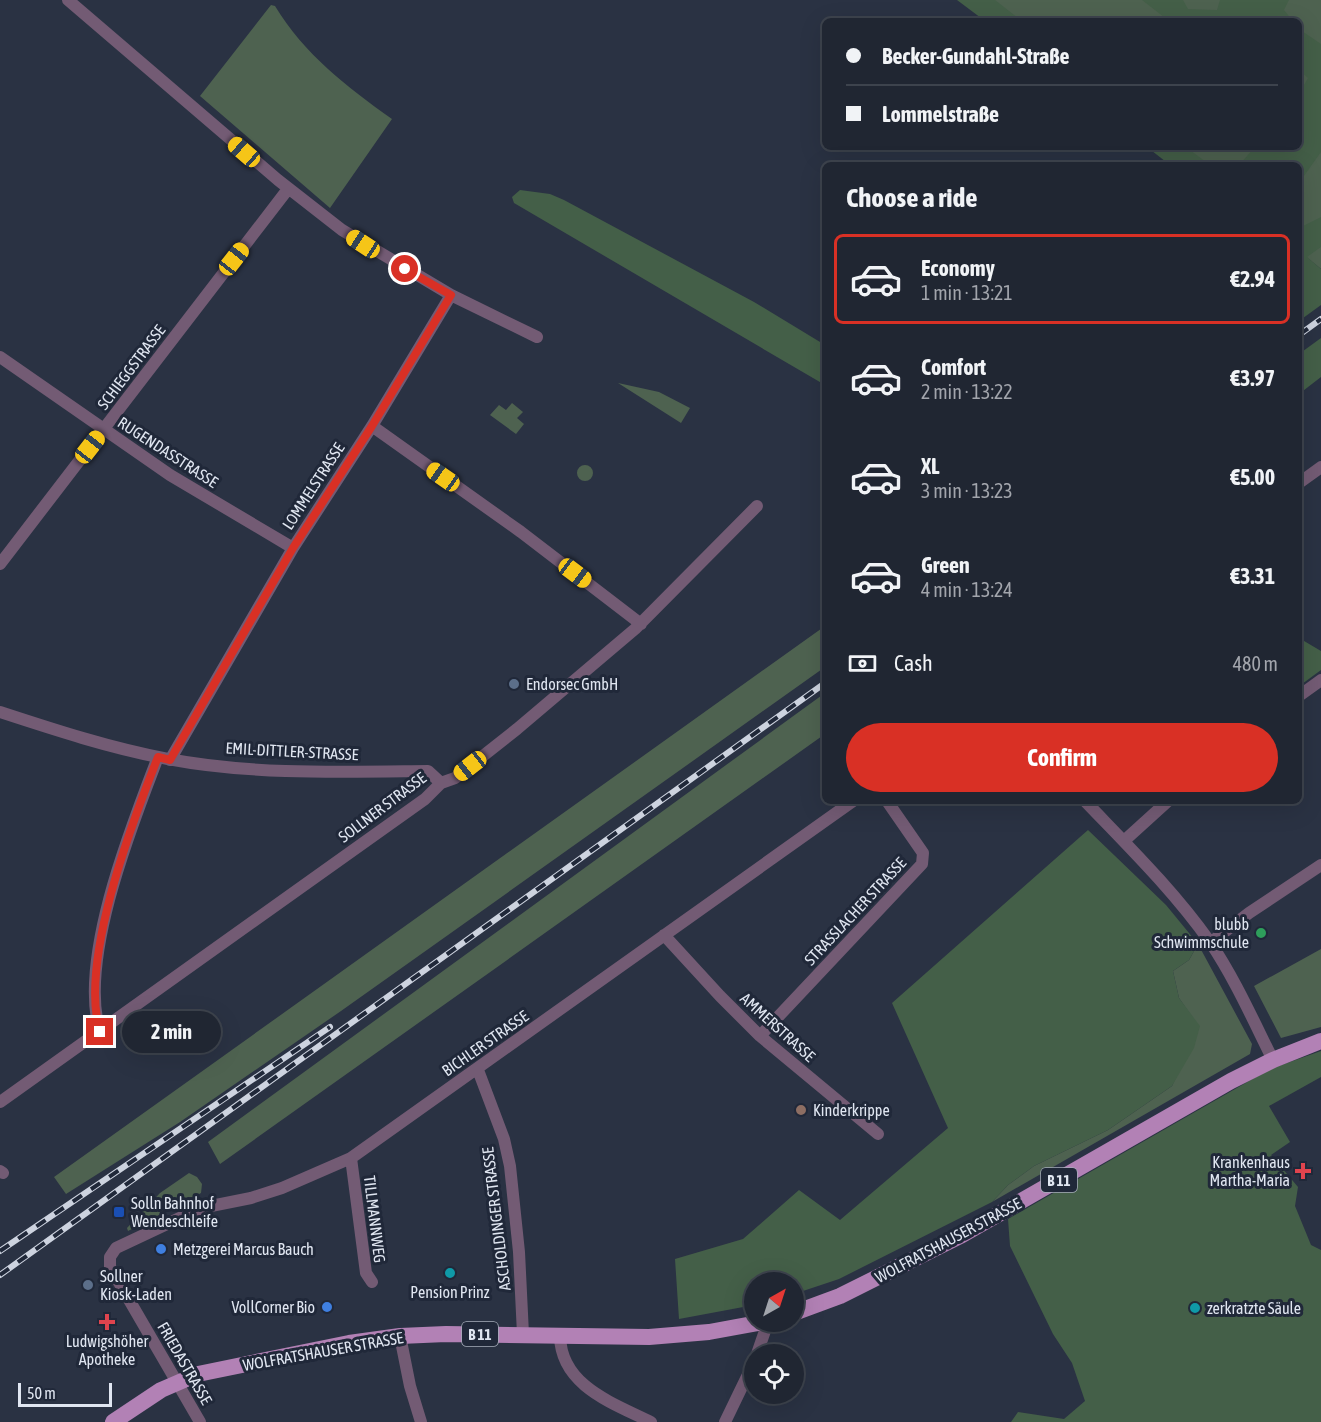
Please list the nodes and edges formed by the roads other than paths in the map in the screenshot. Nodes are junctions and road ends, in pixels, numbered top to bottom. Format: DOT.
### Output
graph roads {
  1 [pos="68,0"];
  2 [pos="288,189"];
  3 [pos="451,295"];
  4 [pos="537,337"];
  5 [pos="0,357"];
  6 [pos="372,426"];
  7 [pos="104,430"];
  8 [pos="1321,467"];
  9 [pos="1302,481"];
  10 [pos="757,506"];
  11 [pos="293,548"];
  12 [pos="0,564"];
  13 [pos="641,624"];
  14 [pos="1321,680"];
  15 [pos="1302,694"];
  16 [pos="0,712"];
  17 [pos="164,758"];
  18 [pos="441,783"];
  19 [pos="849,804"];
  20 [pos="889,804"];
  21 [pos="1088,804"];
  22 [pos="1165,804"];
  23 [pos="1125,840"];
  24 [pos="1321,865"];
  25 [pos="664,935"];
  26 [pos="1210,943"];
  27 [pos="100,1032"];
  28 [pos="760,1036"];
  29 [pos="1321,1041"];
  30 [pos="1273,1060"];
  31 [pos="478,1070"];
  32 [pos="0,1102"];
  33 [pos="879,1134"];
  34 [pos="351,1158"];
  35 [pos="110,1257"];
  36 [pos="372,1282"];
  37 [pos="804,1309"];
  38 [pos="744,1325"];
  39 [pos="523,1334"];
  40 [pos="400,1336"];
  41 [pos="560,1336"];
  42 [pos="177,1381"];
  43 [pos="744,1383"];
  44 [pos="113,1422"];
  45 [pos="200,1422"];
  46 [pos="421,1422"];
  47 [pos="651,1422"];
  48 [pos="725,1422"];
  1 -- 2 [label="street"];
  2 -- 3 [label="street"];
  2 -- 7 [label="street, SCHIEGGSTRASSE"];
  3 -- 4 [label="street"];
  3 -- 6 [label="street, LOMMELSTRASSE"];
  5 -- 7 [label="street, RUGENDASSTRASSE"];
  6 -- 11 [label="street, LOMMELSTRASSE"];
  6 -- 13 [label="street"];
  7 -- 11 [label="street, RUGENDASSTRASSE"];
  7 -- 12 [label="street, SCHIEGGSTRASSE"];
  8 -- 9 [label="street"];
  10 -- 13 [label="street, SOLLNER STRASSE"];
  11 -- 17 [label="street, LOMMELSTRASSE"];
  13 -- 18 [label="street, SOLLNER STRASSE"];
  14 -- 15 [label="street"];
  16 -- 17 [label="street, EMIL-DITTLER-STRASSE"];
  17 -- 18 [label="street, EMIL-DITTLER-STRASSE"];
  17 -- 27 [label="street, LOMMELSTRASSE"];
  18 -- 27 [label="street, SOLLNER STRASSE"];
  19 -- 25 [label="street, BICHLER STRASSE"];
  20 -- 28 [label="street, STRASSLACHER STRASSE"];
  21 -- 23 [label="street"];
  22 -- 23 [label="street"];
  23 -- 26 [label="street"];
  24 -- 26 [label="street"];
  25 -- 28 [label="street, AMMERSTRASSE"];
  25 -- 31 [label="street, BICHLER STRASSE"];
  26 -- 30 [label="street"];
  27 -- 32 [label="street, SOLLNER STRASSE"];
  28 -- 33 [label="street, AMMERSTRASSE"];
  29 -- 30 [label="main road, WOLFRATSHAUSER STRASSE / B 11"];
  30 -- 37 [label="main road, WOLFRATSHAUSER STRASSE / B 11"];
  31 -- 34 [label="street, BICHLER STRASSE"];
  31 -- 39 [label="street, ASCHOLDINGER STRASSE"];
  34 -- 35 [label="street, BICHLER STRASSE"];
  34 -- 36 [label="street, TILLMANNWEG"];
  35 -- 42 [label="street, FRIEDASTRASSE"];
  38 -- 41 [label="main road, WOLFRATSHAUSER STRASSE / B 11"];
  39 -- 40 [label="main road, WOLFRATSHAUSER STRASSE / B 11"];
  39 -- 41 [label="main road, WOLFRATSHAUSER STRASSE / B 11"];
  40 -- 42 [label="main road, WOLFRATSHAUSER STRASSE / B 11"];
  40 -- 46 [label="street"];
  41 -- 47 [label="street"];
  42 -- 44 [label="main road, WOLFRATSHAUSER STRASSE / B 11"];
  42 -- 45 [label="street, FRIEDASTRASSE"];
  43 -- 48 [label="street"];
}
